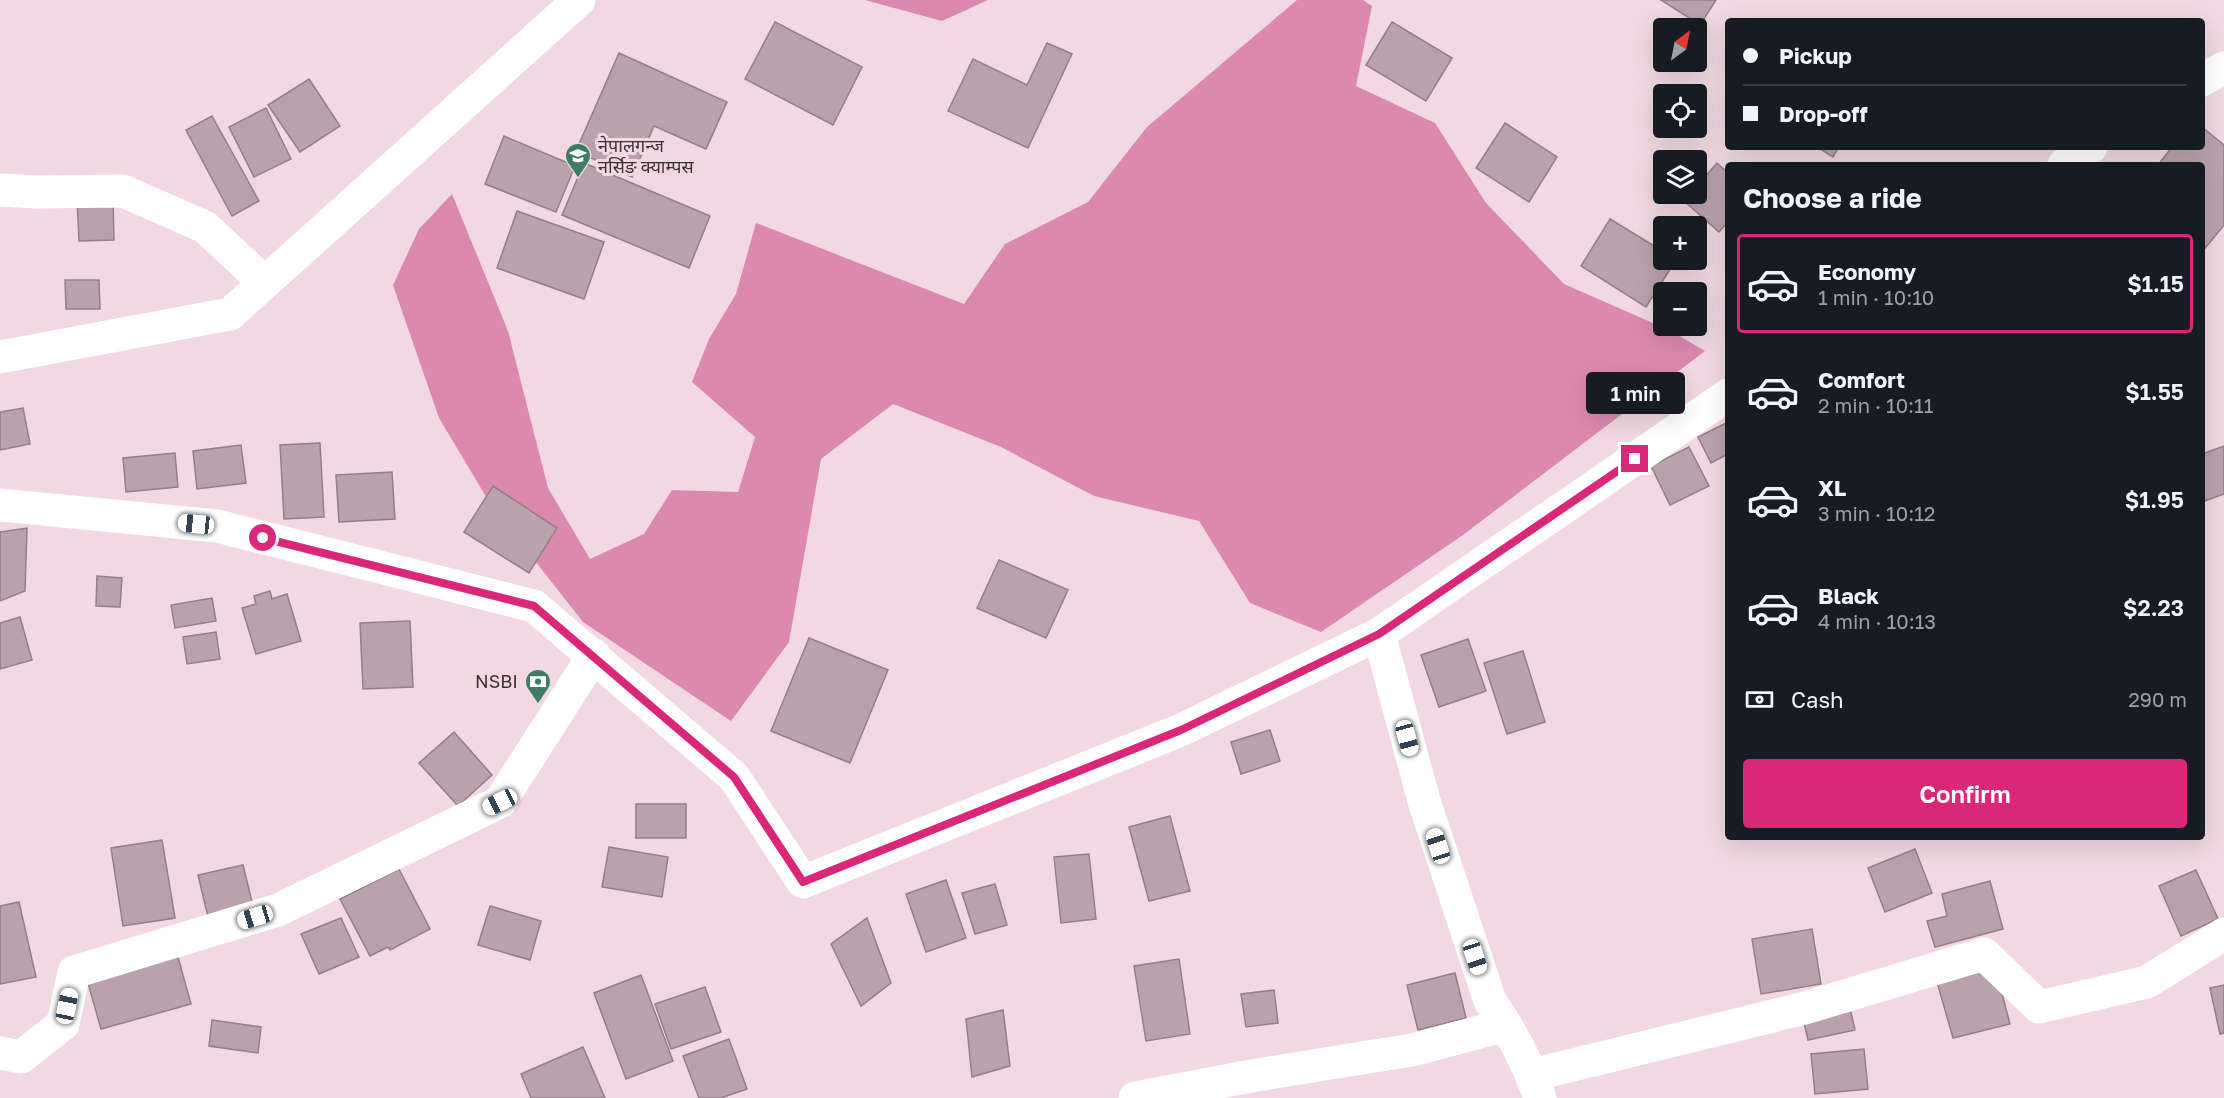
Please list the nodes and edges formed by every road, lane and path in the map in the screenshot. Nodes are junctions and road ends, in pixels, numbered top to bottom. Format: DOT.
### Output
graph roads {
  1 [pos="579,0"];
  2 [pos="2224,68"];
  3 [pos="2205,78"];
  4 [pos="2086,150"];
  5 [pos="2068,162"];
  6 [pos="0,189"];
  7 [pos="264,282"];
  8 [pos="0,357"];
  9 [pos="1725,397"];
  10 [pos="0,505"];
  11 [pos="1379,634"];
  12 [pos="594,655"];
  13 [pos="2224,934"];
  14 [pos="1506,1025"];
  15 [pos="0,1053"];
  16 [pos="1536,1087"];
  17 [pos="1135,1098"];
  1 -- 7 [label="street"];
  2 -- 3 [label="street"];
  4 -- 5 [label="street"];
  6 -- 7 [label="street"];
  7 -- 8 [label="street"];
  9 -- 11 [label="street"];
  10 -- 12 [label="street"];
  11 -- 12 [label="street"];
  11 -- 14 [label="street"];
  12 -- 15 [label="street"];
  13 -- 16 [label="street"];
  14 -- 16 [label="street"];
  14 -- 17 [label="street"];
}
